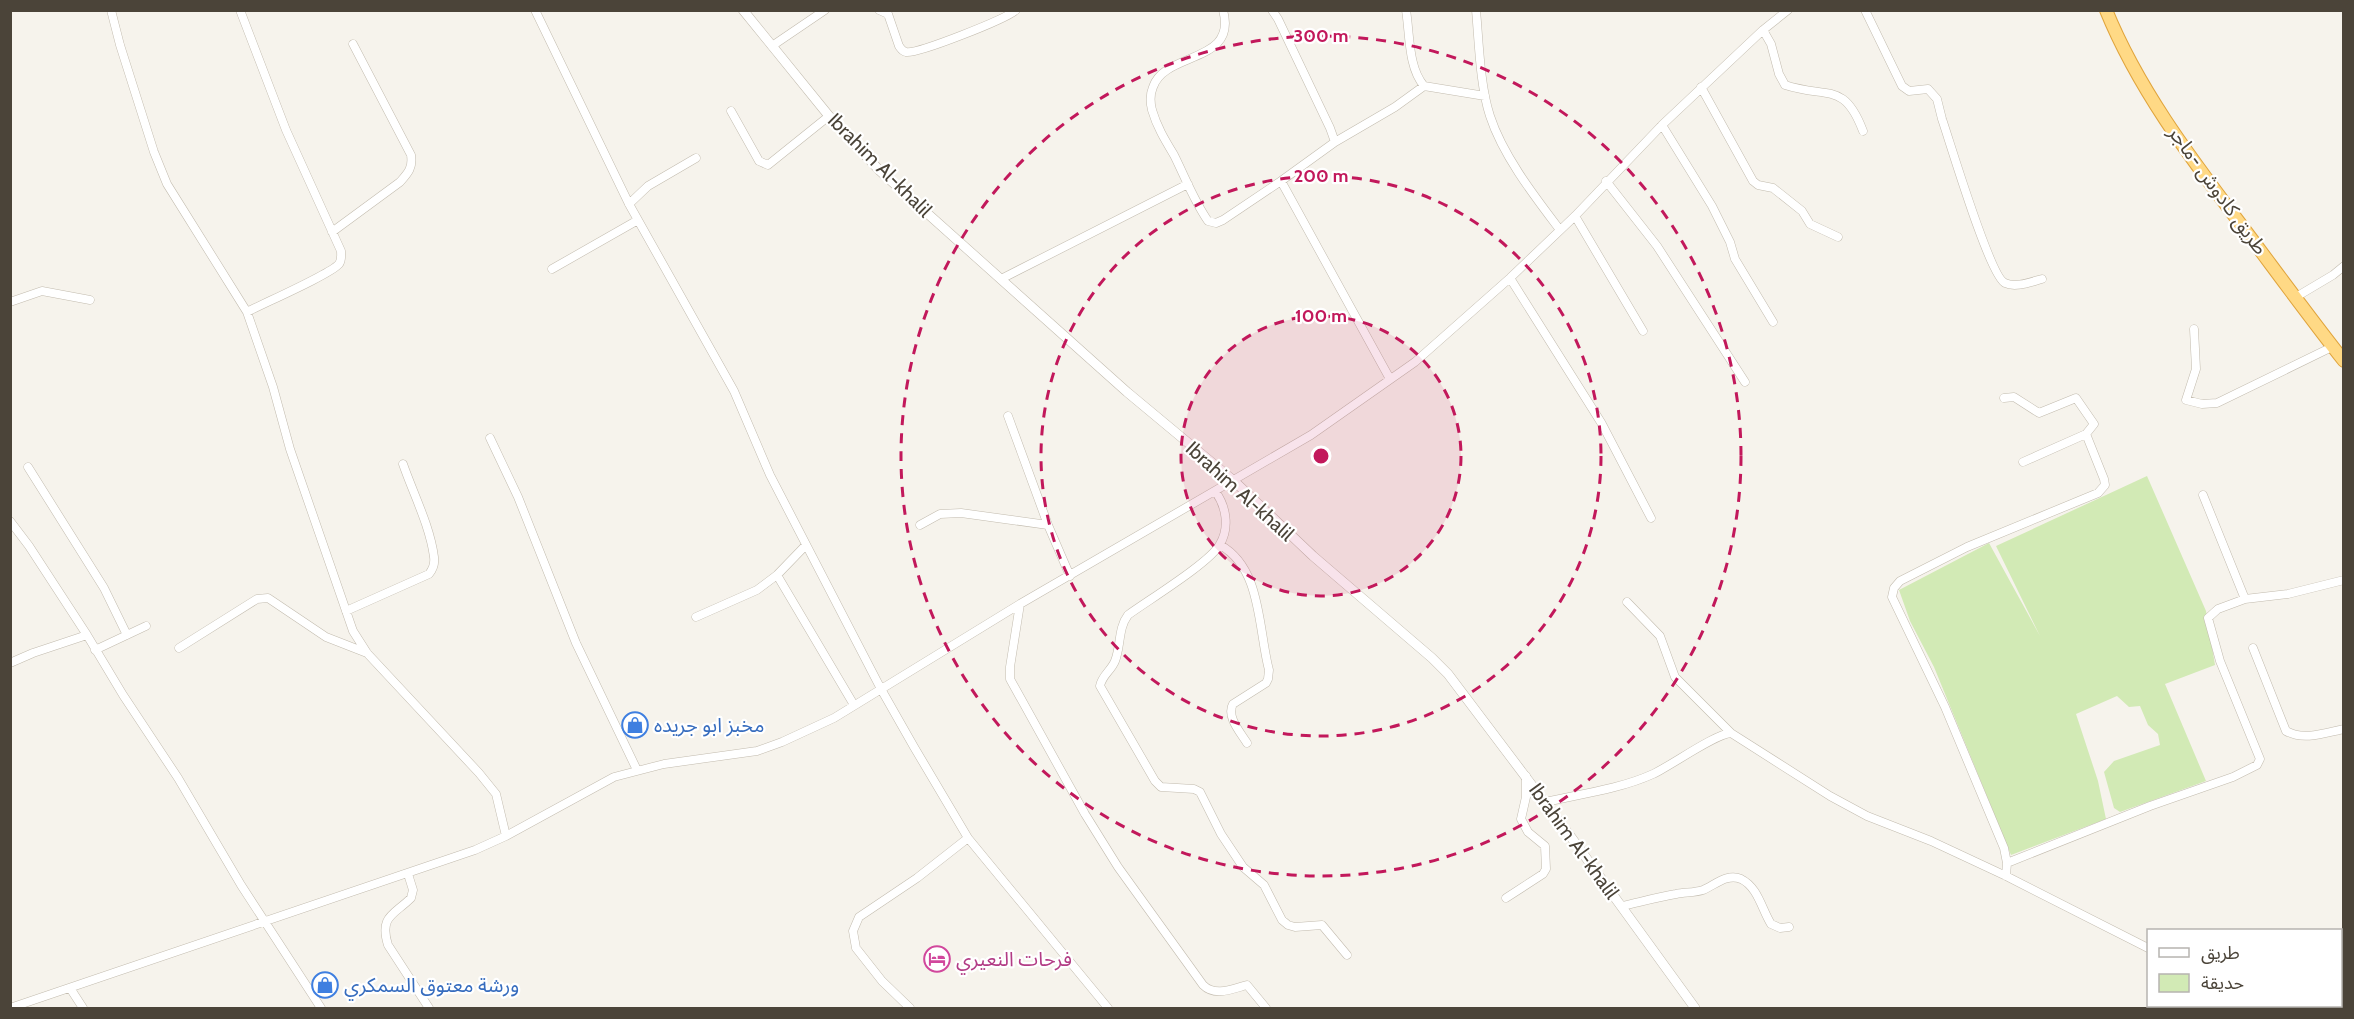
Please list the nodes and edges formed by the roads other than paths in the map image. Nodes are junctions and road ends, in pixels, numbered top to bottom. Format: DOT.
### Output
graph roads {
  1 [pos="111,10"];
  2 [pos="240,10"];
  3 [pos="535,10"];
  4 [pos="743,10"];
  5 [pos="825,10"];
  6 [pos="879,10"];
  7 [pos="1016,10"];
  8 [pos="1223,10"];
  9 [pos="1272,10"];
  10 [pos="1406,10"];
  11 [pos="1476,10"];
  12 [pos="1788,10"];
  13 [pos="1864,10"];
  14 [pos="2106,10"];
  15 [pos="1763,30"];
  16 [pos="353,44"];
  17 [pos="772,46"];
  18 [pos="1425,86"];
  19 [pos="1701,87"];
  20 [pos="1485,96"];
  21 [pos="731,111"];
  22 [pos="830,116"];
  23 [pos="1662,125"];
  24 [pos="1863,131"];
  25 [pos="1335,142"];
  26 [pos="696,158"];
  27 [pos="1281,181"];
  28 [pos="1606,181"];
  29 [pos="1188,184"];
  30 [pos="630,204"];
  31 [pos="1575,216"];
  32 [pos="638,220"];
  33 [pos="1560,230"];
  34 [pos="332,232"];
  35 [pos="1838,237"];
  36 [pos="2343,266"];
  37 [pos="552,269"];
  38 [pos="1510,278"];
  39 [pos="1001,279"];
  40 [pos="2042,279"];
  41 [pos="2296,297"];
  42 [pos="90,300"];
  43 [pos="10,302"];
  44 [pos="247,312"];
  45 [pos="1773,322"];
  46 [pos="2194,329"];
  47 [pos="1643,331"];
  48 [pos="2332,347"];
  49 [pos="2343,361"];
  50 [pos="1390,379"];
  51 [pos="1745,382"];
  52 [pos="2004,398"];
  53 [pos="1008,416"];
  54 [pos="2086,435"];
  55 [pos="490,438"];
  56 [pos="2023,462"];
  57 [pos="402,464"];
  58 [pos="28,467"];
  59 [pos="1234,481"];
  60 [pos="1215,491"];
  61 [pos="2203,495"];
  62 [pos="1651,518"];
  63 [pos="10,521"];
  64 [pos="920,525"];
  65 [pos="1048,525"];
  66 [pos="806,545"];
  67 [pos="1220,545"];
  68 [pos="777,575"];
  69 [pos="1070,576"];
  70 [pos="2343,580"];
  71 [pos="2245,599"];
  72 [pos="1627,602"];
  73 [pos="1020,604"];
  74 [pos="346,612"];
  75 [pos="696,617"];
  76 [pos="146,626"];
  77 [pos="87,635"];
  78 [pos="127,635"];
  79 [pos="179,648"];
  80 [pos="2253,648"];
  81 [pos="95,650"];
  82 [pos="367,653"];
  83 [pos="10,663"];
  84 [pos="881,689"];
  85 [pos="854,705"];
  86 [pos="2343,729"];
  87 [pos="1731,733"];
  88 [pos="1247,743"];
  89 [pos="637,770"];
  90 [pos="1526,776"];
  91 [pos="1545,802"];
  92 [pos="506,836"];
  93 [pos="968,838"];
  94 [pos="2007,863"];
  95 [pos="408,874"];
  96 [pos="2006,876"];
  97 [pos="1506,898"];
  98 [pos="1622,906"];
  99 [pos="266,923"];
  100 [pos="1789,927"];
  101 [pos="2147,947"];
  102 [pos="1347,955"];
  103 [pos="70,988"];
  104 [pos="10,1008"];
  105 [pos="83,1008"];
  106 [pos="321,1008"];
  107 [pos="429,1008"];
  108 [pos="910,1008"];
  109 [pos="1108,1008"];
  110 [pos="1266,1008"];
  111 [pos="1695,1008"];
  1 -- 44 [label="street"];
  2 -- 34 [label="street"];
  3 -- 30 [label="street"];
  4 -- 17 [label="street, Ibrahim Al-khalil"];
  5 -- 17 [label="street"];
  6 -- 7 [label="street"];
  8 -- 29 [label="street"];
  9 -- 25 [label="street"];
  10 -- 18 [label="street"];
  11 -- 20 [label="street"];
  12 -- 15 [label="street"];
  13 -- 40 [label="street"];
  14 -- 41 [label="highway, طريق كادوش -ماجر"];
  15 -- 19 [label="street"];
  15 -- 24 [label="street"];
  16 -- 34 [label="street"];
  17 -- 22 [label="street, Ibrahim Al-khalil"];
  18 -- 20 [label="street"];
  18 -- 25 [label="street"];
  19 -- 23 [label="street"];
  19 -- 35 [label="street"];
  20 -- 33 [label="street"];
  21 -- 22 [label="street"];
  22 -- 39 [label="street, Ibrahim Al-khalil"];
  23 -- 28 [label="street"];
  23 -- 45 [label="street"];
  25 -- 27 [label="street"];
  26 -- 30 [label="street"];
  27 -- 29 [label="street"];
  27 -- 50 [label="street"];
  28 -- 31 [label="street"];
  28 -- 51 [label="street"];
  29 -- 39 [label="street"];
  30 -- 32 [label="street"];
  31 -- 33 [label="street"];
  31 -- 47 [label="street"];
  32 -- 37 [label="street"];
  32 -- 66 [label="street"];
  33 -- 38 [label="street"];
  34 -- 44 [label="street"];
  36 -- 41 [label="street"];
  38 -- 50 [label="street"];
  38 -- 62 [label="street"];
  39 -- 59 [label="street, Ibrahim Al-khalil"];
  41 -- 48 [label="highway, طريق كادوش -ماجر"];
  42 -- 43 [label="street"];
  44 -- 74 [label="street"];
  46 -- 48 [label="street"];
  48 -- 49 [label="highway, طريق كادوش -ماجر"];
  50 -- 59 [label="street"];
  52 -- 54 [label="street"];
  53 -- 65 [label="street"];
  54 -- 56 [label="street"];
  54 -- 94 [label="street"];
  55 -- 89 [label="street"];
  57 -- 74 [label="street"];
  58 -- 78 [label="street"];
  59 -- 60 [label="street"];
  59 -- 90 [label="street, Ibrahim Al-khalil"];
  60 -- 67 [label="street"];
  60 -- 69 [label="street"];
  61 -- 71 [label="street"];
  63 -- 77 [label="street"];
  64 -- 65 [label="street"];
  65 -- 69 [label="street"];
  66 -- 68 [label="street"];
  66 -- 84 [label="street"];
  67 -- 88 [label="street"];
  67 -- 102 [label="street"];
  68 -- 75 [label="street"];
  68 -- 85 [label="street"];
  69 -- 73 [label="street"];
  70 -- 71 [label="street"];
  71 -- 94 [label="street"];
  72 -- 87 [label="street"];
  73 -- 84 [label="street"];
  73 -- 110 [label="street"];
  74 -- 82 [label="street"];
  76 -- 78 [label="street"];
  77 -- 81 [label="street"];
  77 -- 83 [label="street"];
  78 -- 81 [label="street"];
  79 -- 82 [label="street"];
  80 -- 86 [label="street"];
  81 -- 99 [label="street"];
  82 -- 92 [label="street"];
  84 -- 85 [label="street"];
  84 -- 93 [label="street"];
  85 -- 89 [label="street"];
  87 -- 91 [label="street"];
  87 -- 96 [label="street"];
  89 -- 92 [label="street"];
  90 -- 91 [label="street, Ibrahim Al-khalil"];
  90 -- 97 [label="street"];
  91 -- 98 [label="street, Ibrahim Al-khalil"];
  92 -- 95 [label="street"];
  93 -- 108 [label="street"];
  93 -- 109 [label="street"];
  94 -- 96 [label="street"];
  95 -- 99 [label="street"];
  95 -- 107 [label="street"];
  96 -- 101 [label="street"];
  98 -- 100 [label="street"];
  98 -- 111 [label="street, Ibrahim Al-khalil"];
  99 -- 103 [label="street"];
  99 -- 106 [label="street"];
  103 -- 104 [label="street"];
  103 -- 105 [label="street"];
}
